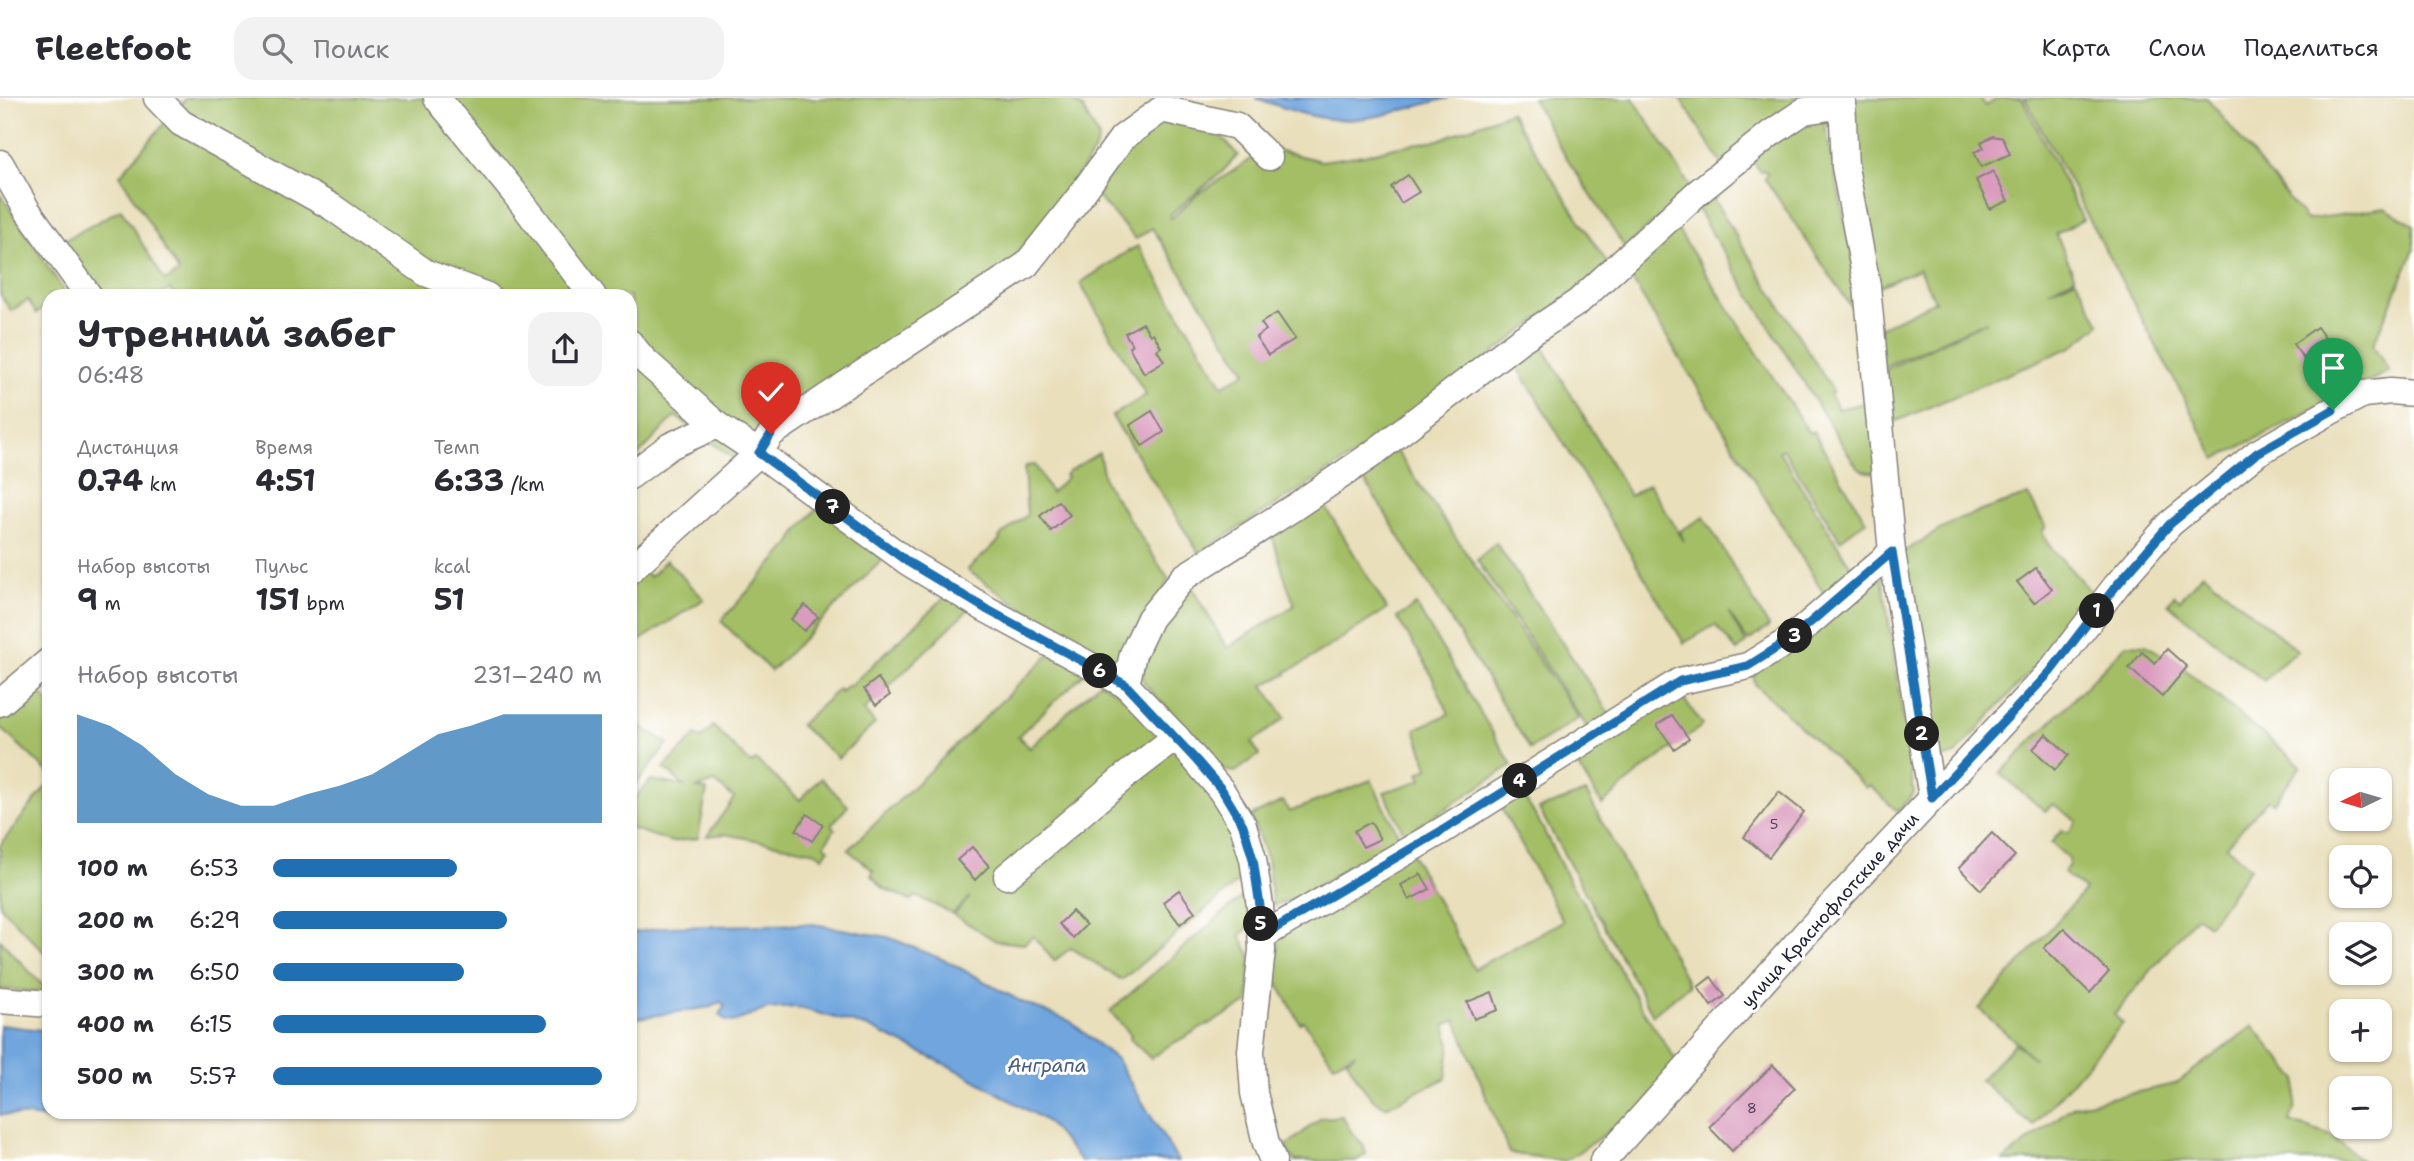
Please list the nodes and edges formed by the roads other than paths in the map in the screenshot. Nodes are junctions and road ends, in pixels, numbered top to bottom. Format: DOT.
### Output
graph roads {
  1 [pos="157,98"];
  2 [pos="437,98"];
  3 [pos="1842,101"];
  4 [pos="1269,157"];
  5 [pos="0,163"];
  6 [pos="84,289"];
  7 [pos="468,289"];
  8 [pos="588,289"];
  9 [pos="637,352"];
  10 [pos="2414,393"];
  11 [pos="717,425"];
  12 [pos="759,453"];
  13 [pos="637,471"];
  14 [pos="1892,552"];
  15 [pos="637,564"];
  16 [pos="42,667"];
  17 [pos="1126,685"];
  18 [pos="0,703"];
  19 [pos="1176,737"];
  20 [pos="1932,798"];
  21 [pos="1007,876"];
  22 [pos="1262,936"];
  23 [pos="0,1000"];
  24 [pos="42,1003"];
  25 [pos="1273,1161"];
  26 [pos="1603,1161"];
  1 -- 7 [label="street"];
  2 -- 8 [label="street"];
  3 -- 14 [label="street"];
  3 -- 17 [label="street"];
  4 -- 12 [label="street"];
  5 -- 6 [label="street"];
  9 -- 11 [label="street"];
  10 -- 20 [label="street, улица Краснофлотские дачи"];
  11 -- 12 [label="street"];
  11 -- 13 [label="street"];
  12 -- 15 [label="street"];
  12 -- 17 [label="street"];
  14 -- 20 [label="street"];
  14 -- 22 [label="street"];
  16 -- 18 [label="street"];
  17 -- 19 [label="street"];
  19 -- 21 [label="street"];
  19 -- 22 [label="street"];
  20 -- 26 [label="street, улица Краснофлотские дачи"];
  22 -- 25 [label="street"];
  23 -- 24 [label="street"];
}
